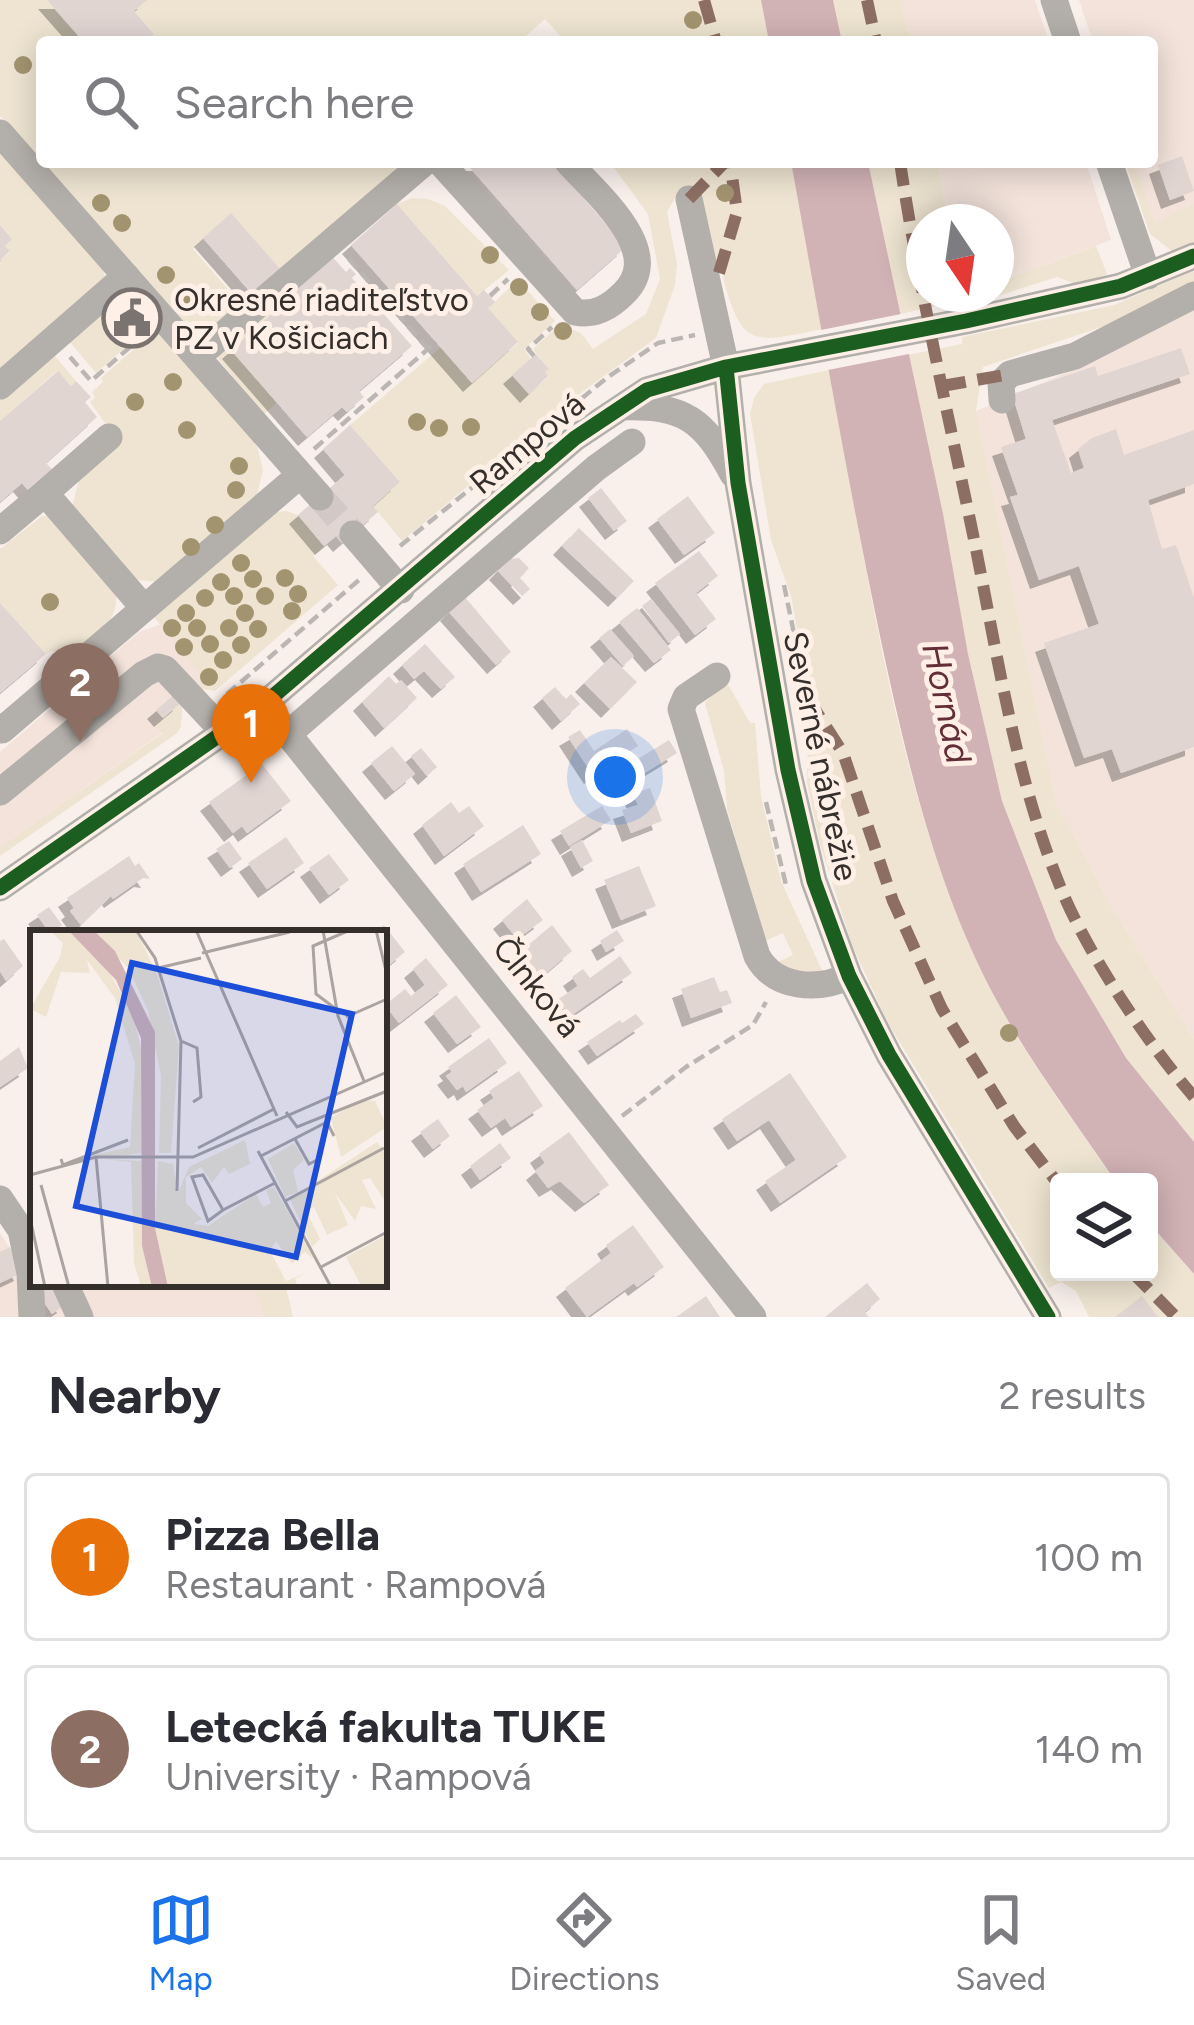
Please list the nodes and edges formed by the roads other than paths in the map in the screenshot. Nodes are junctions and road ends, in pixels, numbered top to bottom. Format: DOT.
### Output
graph roads {
  1 [pos="1054,0"];
  2 [pos="1066,36"];
  3 [pos="0,133"];
  4 [pos="418,168"];
  5 [pos="445,168"];
  6 [pos="573,168"];
  7 [pos="1110,168"];
  8 [pos="689,199"];
  9 [pos="1194,256"];
  10 [pos="126,276"];
  11 [pos="1148,276"];
  12 [pos="1194,295"];
  13 [pos="197,357"];
  14 [pos="726,367"];
  15 [pos="0,386"];
  16 [pos="1002,400"];
  17 [pos="618,407"];
  18 [pos="109,437"];
  19 [pos="632,442"];
  20 [pos="296,471"];
  21 [pos="738,483"];
  22 [pos="45,493"];
  23 [pos="320,497"];
  24 [pos="0,531"];
  25 [pos="353,534"];
  26 [pos="401,590"];
  27 [pos="144,608"];
  28 [pos="717,676"];
  29 [pos="264,704"];
  30 [pos="0,727"];
  31 [pos="224,732"];
  32 [pos="288,734"];
  33 [pos="0,792"];
  34 [pos="0,888"];
  35 [pos="849,976"];
  36 [pos="0,1198"];
  37 [pos="27,1239"];
  38 [pos="66,1287"];
  39 [pos="31,1304"];
  40 [pos="10,1317"];
  41 [pos="80,1317"];
  42 [pos="753,1317"];
  43 [pos="1048,1317"];
  1 -- 2 [label="street"];
  3 -- 10 [label="street"];
  4 -- 13 [label="street"];
  5 -- 6 [label="street"];
  7 -- 11 [label="street"];
  8 -- 14 [label="street, Severné nábrežie"];
  9 -- 11 [label="street, Rampová"];
  10 -- 13 [label="street"];
  10 -- 15 [label="street"];
  11 -- 14 [label="street, Rampová"];
  12 -- 16 [label="street"];
  13 -- 20 [label="street"];
  14 -- 17 [label="street, Rampová"];
  14 -- 21 [label="street, Severné nábrežie"];
  17 -- 21 [label="street"];
  17 -- 26 [label="street, Rampová"];
  18 -- 22 [label="street"];
  19 -- 32 [label="street, Rampová"];
  20 -- 23 [label="street"];
  20 -- 27 [label="street"];
  21 -- 35 [label="street, Severné nábrežie"];
  22 -- 24 [label="street"];
  22 -- 27 [label="street"];
  25 -- 26 [label="street"];
  26 -- 29 [label="street, Rampová"];
  27 -- 30 [label="street"];
  28 -- 35 [label="street"];
  29 -- 31 [label="street, Rampová"];
  29 -- 32 [label="street, Člnková"];
  31 -- 33 [label="street"];
  31 -- 34 [label="street, Rampová"];
  32 -- 42 [label="street, Člnková"];
  35 -- 43 [label="street, Severné nábrežie"];
  36 -- 37 [label="street"];
  37 -- 39 [label="street"];
  38 -- 41 [label="street"];
  39 -- 40 [label="street"];
}
